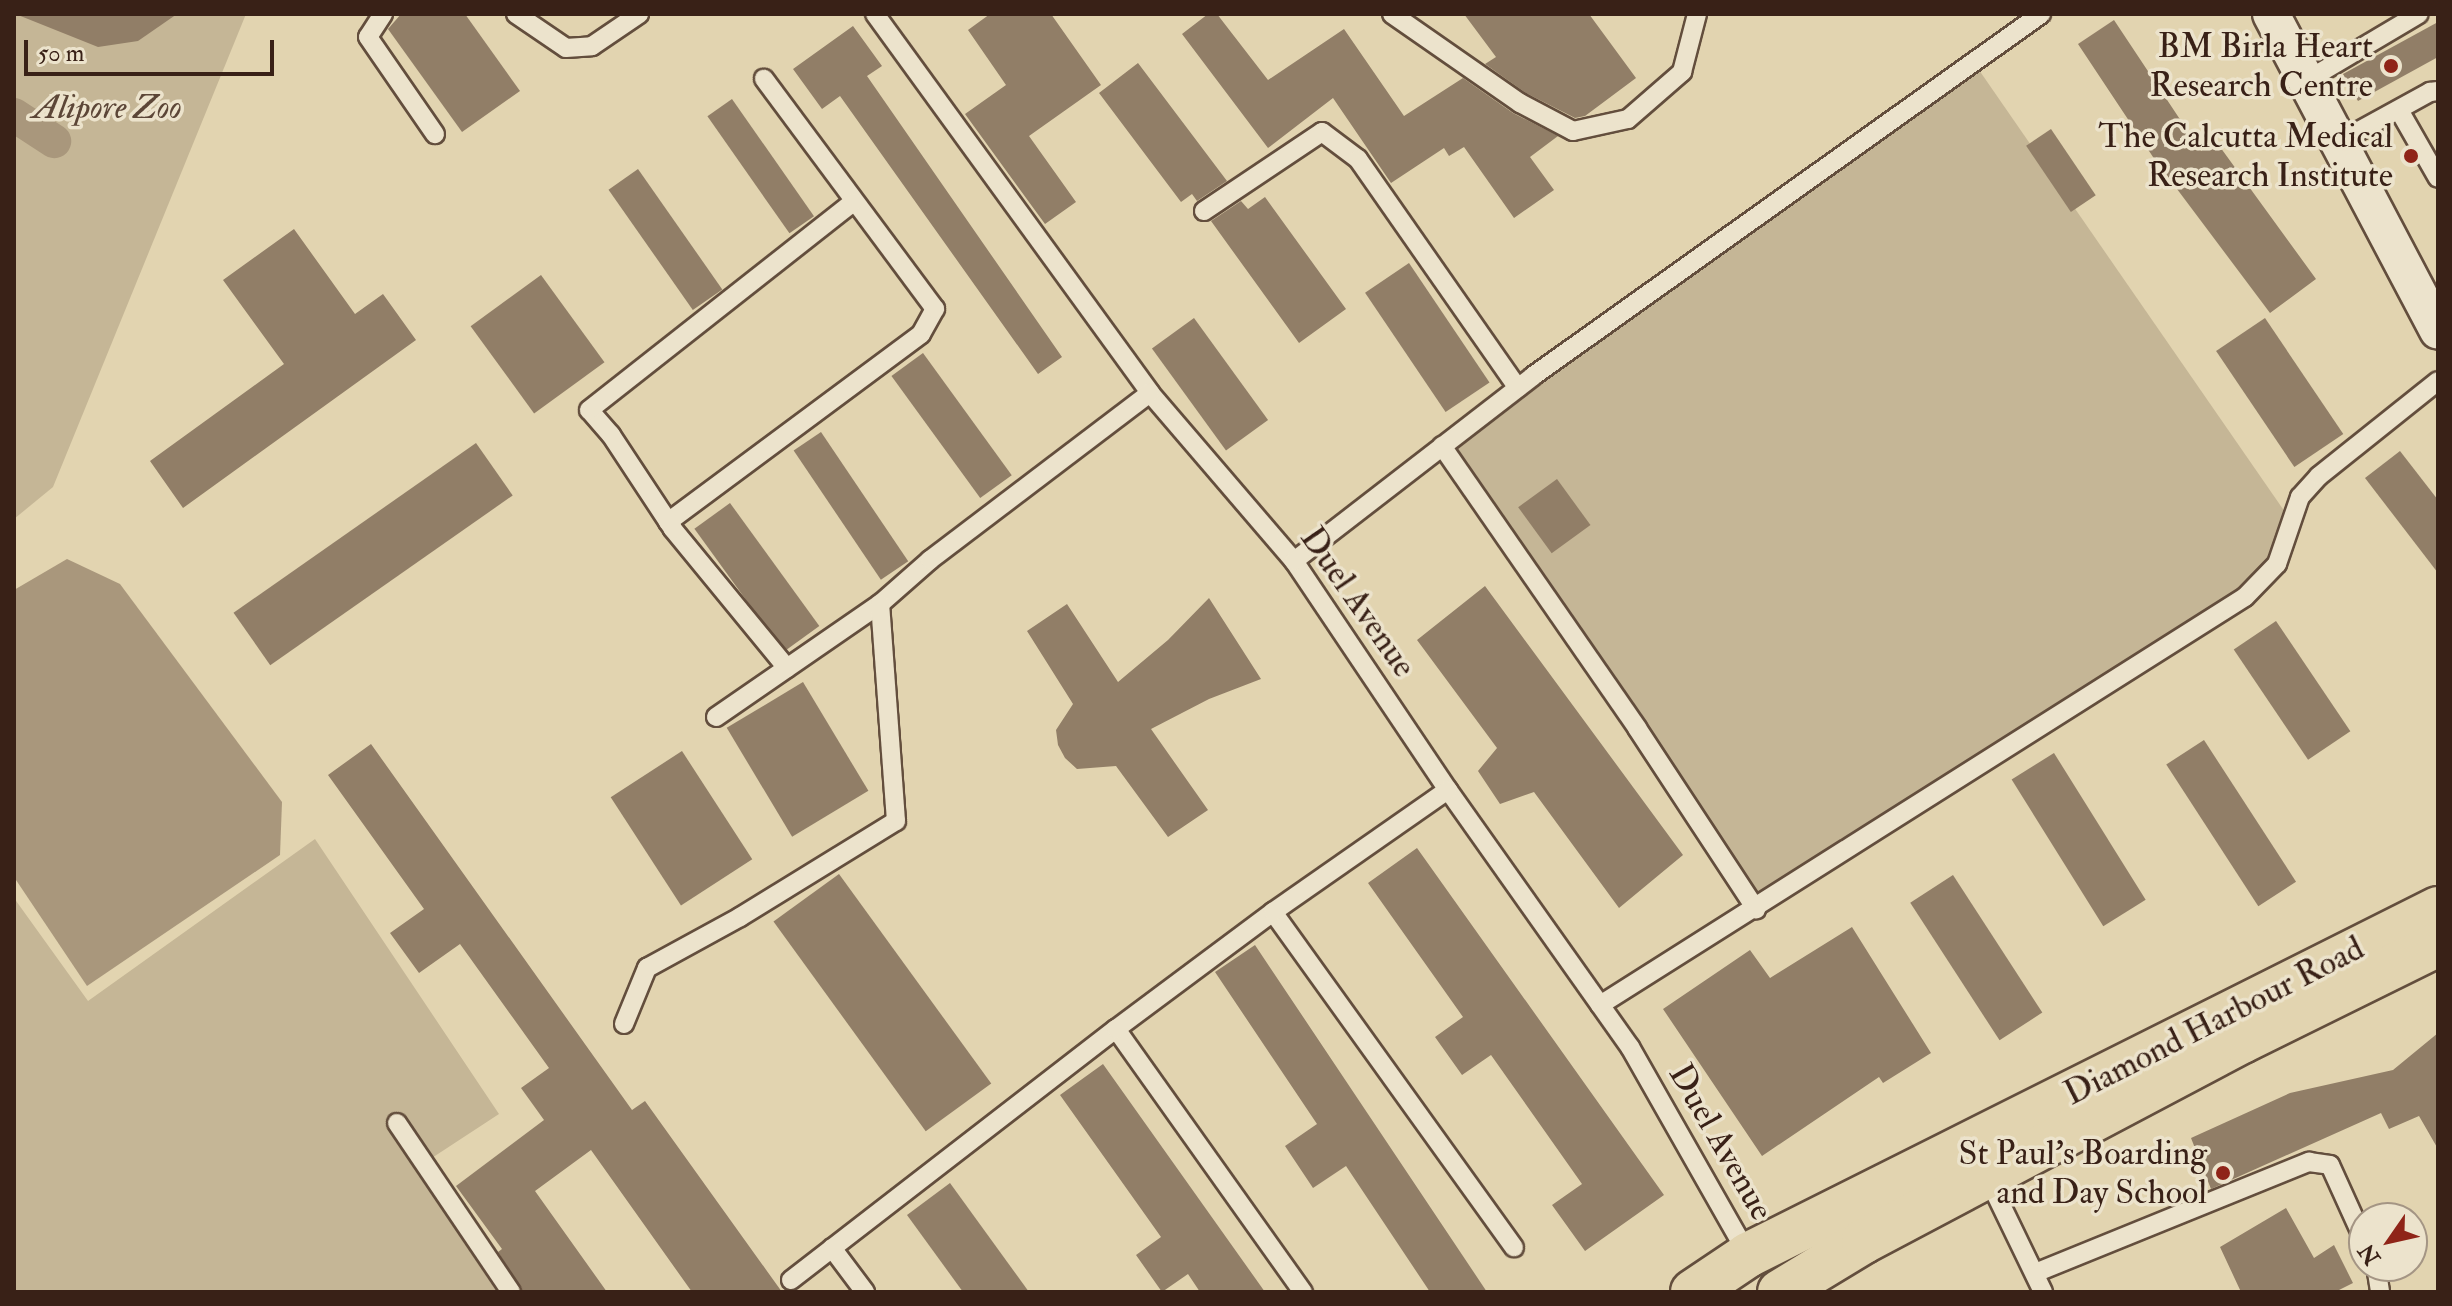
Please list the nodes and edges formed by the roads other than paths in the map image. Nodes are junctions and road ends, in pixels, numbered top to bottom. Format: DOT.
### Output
graph roads {
  1 [pos="383,14"];
  2 [pos="516,14"];
  3 [pos="639,14"];
  4 [pos="875,14"];
  5 [pos="1392,14"];
  6 [pos="2041,14"];
  7 [pos="2271,14"];
  8 [pos="2419,14"];
  9 [pos="1692,16"];
  10 [pos="764,79"];
  11 [pos="2306,81"];
  12 [pos="2438,91"];
  13 [pos="2399,110"];
  14 [pos="435,134"];
  15 [pos="2339,142"];
  16 [pos="2438,178"];
  17 [pos="853,202"];
  18 [pos="1204,211"];
  19 [pos="2438,331"];
  20 [pos="2438,381"];
  21 [pos="1518,388"];
  22 [pos="1150,393"];
  23 [pos="1442,446"];
  24 [pos="668,522"];
  25 [pos="1294,561"];
  26 [pos="880,604"];
  27 [pos="787,668"];
  28 [pos="716,717"];
  29 [pos="1448,790"];
  30 [pos="1756,909"];
  31 [pos="2438,909"];
  32 [pos="1273,912"];
  33 [pos="2438,944"];
  34 [pos="1600,1005"];
  35 [pos="624,1024"];
  36 [pos="1116,1029"];
  37 [pos="397,1123"];
  38 [pos="1987,1176"];
  39 [pos="2348,1205"];
  40 [pos="832,1248"];
  41 [pos="1514,1248"];
  42 [pos="1748,1255"];
  43 [pos="2035,1273"];
  44 [pos="791,1280"];
  45 [pos="511,1292"];
  46 [pos="865,1292"];
  47 [pos="1303,1292"];
  48 [pos="1693,1292"];
  49 [pos="1780,1292"];
  50 [pos="2043,1292"];
  1 -- 14 [label="lane"];
  2 -- 3 [label="lane"];
  4 -- 22 [label="lane, Duel Avenue"];
  5 -- 9 [label="lane"];
  6 -- 21 [label="lane"];
  7 -- 11 [label="street"];
  8 -- 11 [label="lane"];
  10 -- 17 [label="lane"];
  11 -- 15 [label="street"];
  12 -- 13 [label="lane"];
  13 -- 15 [label="lane"];
  13 -- 16 [label="lane"];
  15 -- 19 [label="street"];
  17 -- 24 [label="lane"];
  17 -- 24 [label="lane"];
  18 -- 21 [label="lane"];
  20 -- 30 [label="lane"];
  21 -- 23 [label="lane"];
  22 -- 25 [label="lane, Duel Avenue"];
  22 -- 26 [label="lane"];
  23 -- 25 [label="lane"];
  23 -- 30 [label="lane"];
  24 -- 27 [label="lane"];
  25 -- 29 [label="lane, Duel Avenue"];
  26 -- 27 [label="lane"];
  26 -- 35 [label="lane"];
  27 -- 28 [label="lane"];
  29 -- 32 [label="lane"];
  29 -- 34 [label="lane, Duel Avenue"];
  30 -- 34 [label="lane"];
  31 -- 42 [label="main road, Diamond Harbour Road"];
  32 -- 36 [label="lane"];
  32 -- 41 [label="lane"];
  33 -- 38 [label="main road, Diamond Harbour Road"];
  34 -- 42 [label="lane, Duel Avenue"];
  36 -- 40 [label="lane"];
  36 -- 47 [label="lane"];
  37 -- 45 [label="lane"];
  38 -- 43 [label="lane"];
  38 -- 49 [label="main road, Diamond Harbour Road"];
  39 -- 43 [label="lane"];
  40 -- 44 [label="lane"];
  40 -- 46 [label="lane"];
  42 -- 48 [label="main road, Diamond Harbour Road"];
  43 -- 50 [label="lane"];
}
